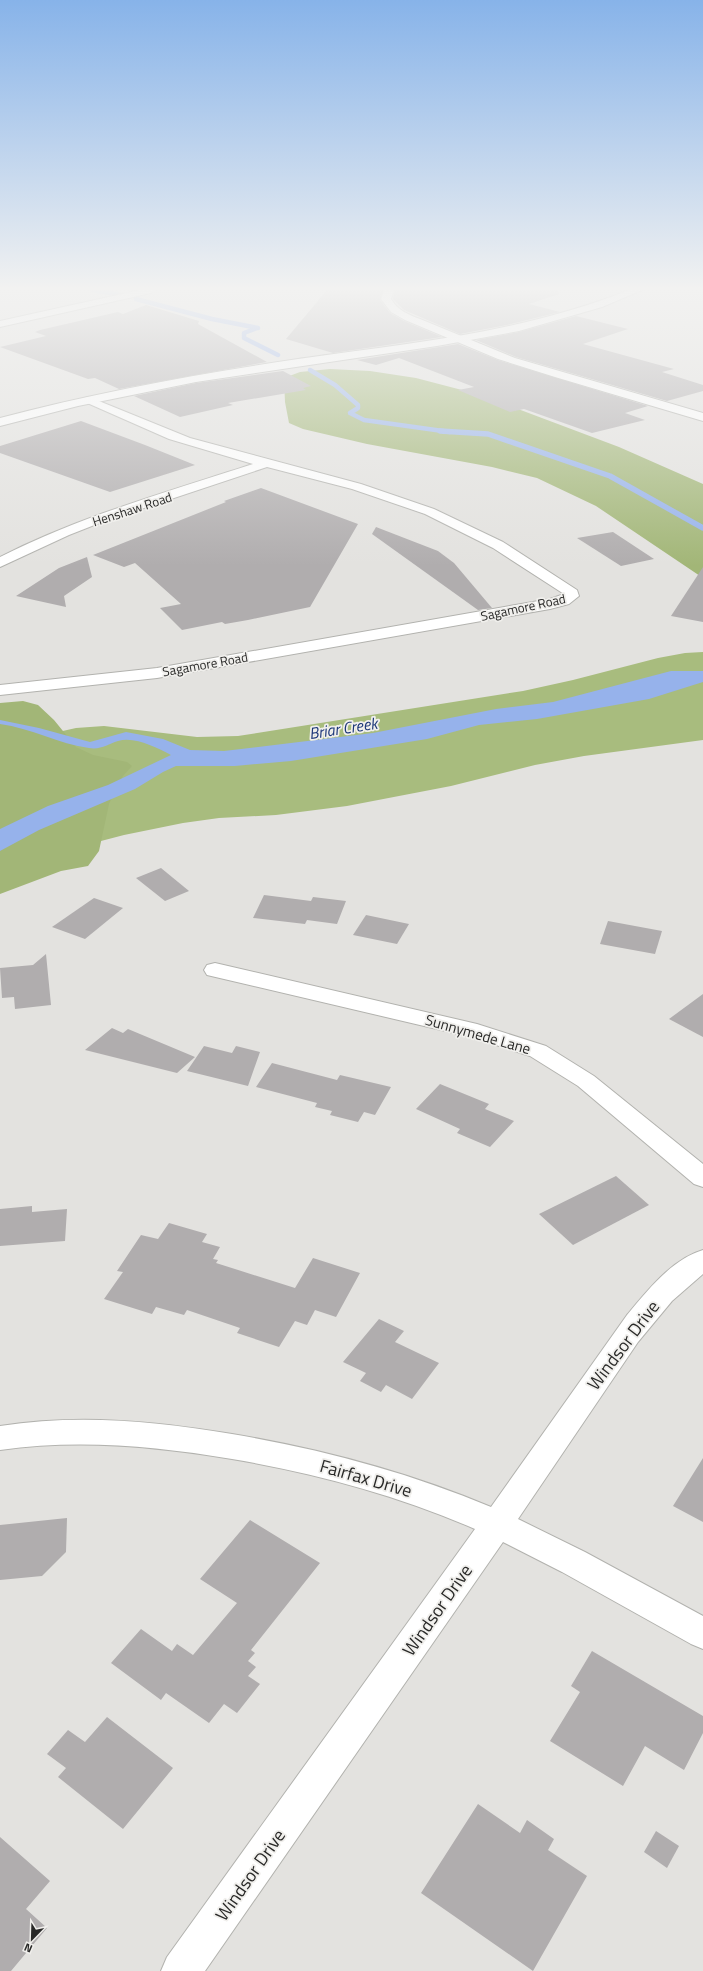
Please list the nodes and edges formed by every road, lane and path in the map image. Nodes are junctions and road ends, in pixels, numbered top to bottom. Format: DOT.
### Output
graph roads {
  1 [pos="182,382"];
  2 [pos="587,382"];
  3 [pos="89,400"];
  4 [pos="703,417"];
  5 [pos="0,422"];
  6 [pos="267,463"];
  7 [pos="0,563"];
  8 [pos="0,690"];
  9 [pos="215,970"];
  10 [pos="703,1178"];
  11 [pos="703,1260"];
  12 [pos="0,1438"];
  13 [pos="496,1524"];
  14 [pos="703,1633"];
  15 [pos="181,1971"];
  1 -- 3 [label="street"];
  2 -- 4 [label="street"];
  3 -- 5 [label="street"];
  3 -- 6 [label="street, Sagamore Road"];
  6 -- 7 [label="street, Henshaw Road"];
  6 -- 8 [label="street, Sagamore Road"];
  9 -- 10 [label="street, Sunnymede Lane"];
  11 -- 13 [label="street, Windsor Drive"];
  12 -- 13 [label="street, Fairfax Drive"];
  13 -- 14 [label="street, Fairfax Drive"];
  13 -- 15 [label="street, Windsor Drive"];
}
